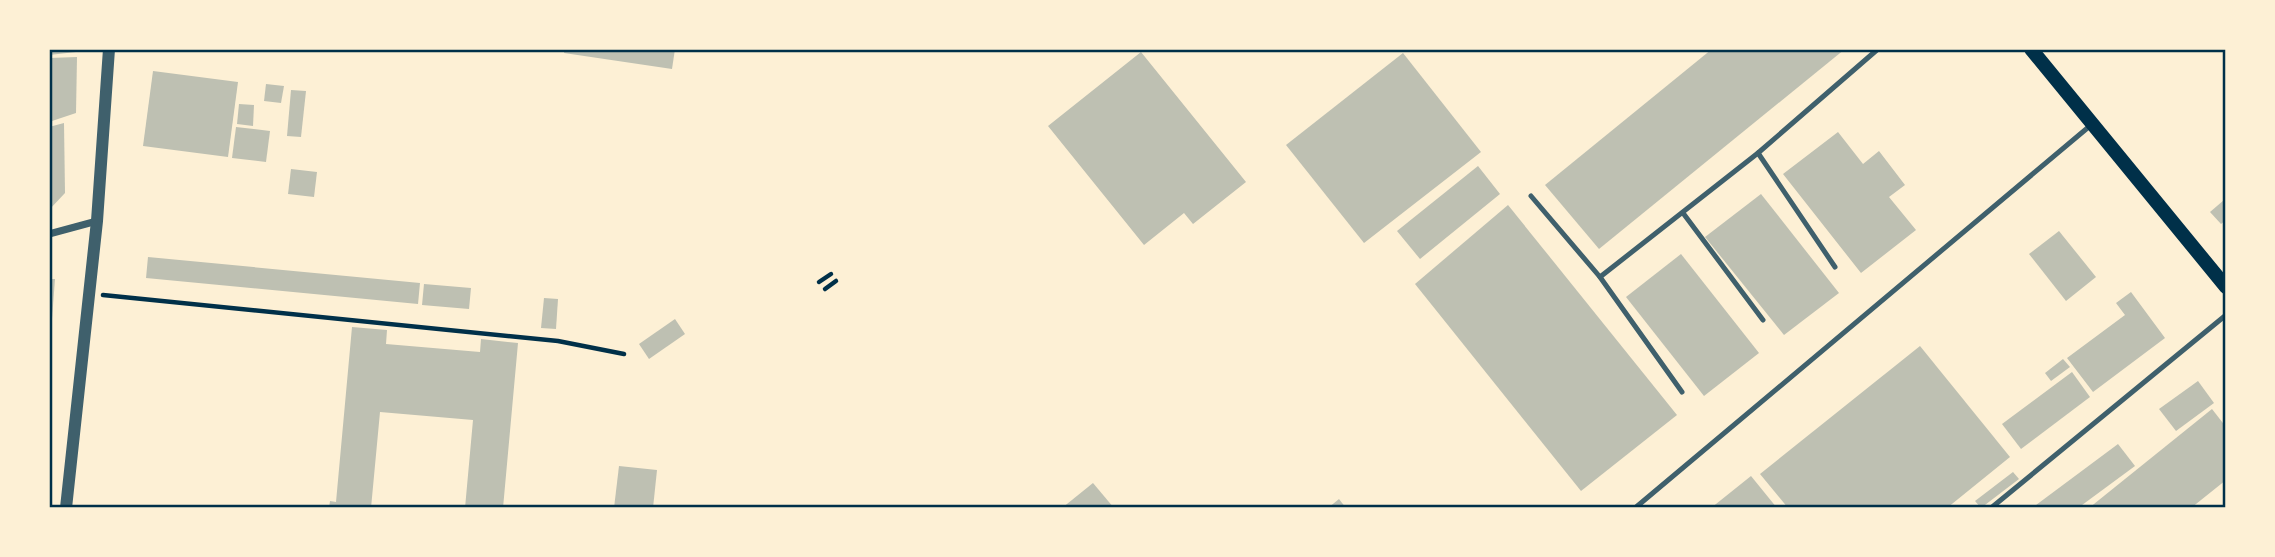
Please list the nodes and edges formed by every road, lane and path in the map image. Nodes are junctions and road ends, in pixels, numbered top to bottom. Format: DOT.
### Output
graph roads {
  1 [pos="109,49"];
  2 [pos="1878,49"];
  3 [pos="2031,49"];
  4 [pos="2091,125"];
  5 [pos="1758,153"];
  6 [pos="1531,196"];
  7 [pos="1683,213"];
  8 [pos="97,221"];
  9 [pos="49,234"];
  10 [pos="1835,267"];
  11 [pos="831,274"];
  12 [pos="1601,277"];
  13 [pos="836,281"];
  14 [pos="819,282"];
  15 [pos="2226,288"];
  16 [pos="825,289"];
  17 [pos="90,294"];
  18 [pos="2226,315"];
  19 [pos="1763,320"];
  20 [pos="624,354"];
  21 [pos="1682,392"];
  22 [pos="66,508"];
  23 [pos="1635,508"];
  24 [pos="1991,508"];
  1 -- 8 [label="street"];
  2 -- 5 [label="lane"];
  3 -- 4 [label="main road"];
  4 -- 15 [label="main road"];
  4 -- 23 [label="lane"];
  5 -- 7 [label="lane"];
  5 -- 10 [label="lane"];
  6 -- 12 [label="lane"];
  7 -- 12 [label="lane"];
  7 -- 19 [label="lane"];
  8 -- 9 [label="street"];
  8 -- 17 [label="street"];
  11 -- 14 [label="path"];
  12 -- 21 [label="lane"];
  13 -- 16 [label="path"];
  17 -- 20 [label="path"];
  17 -- 22 [label="street"];
  18 -- 24 [label="lane"];
}
